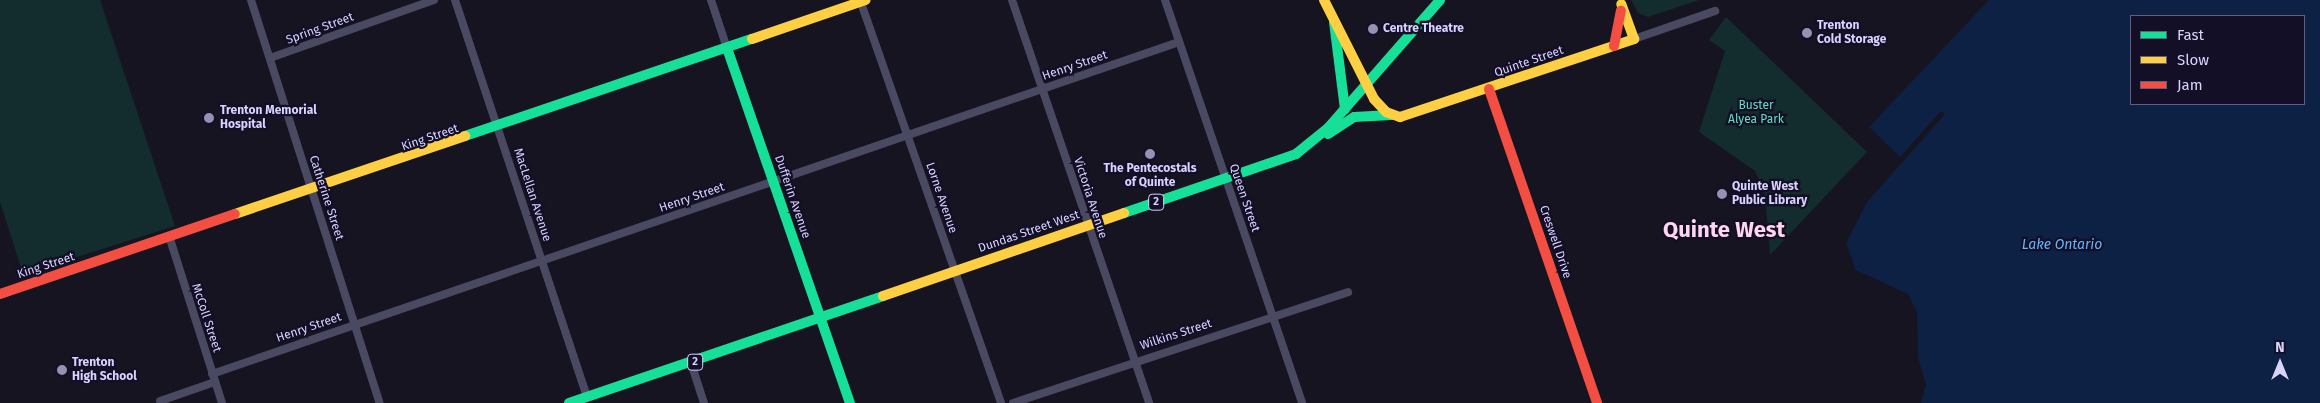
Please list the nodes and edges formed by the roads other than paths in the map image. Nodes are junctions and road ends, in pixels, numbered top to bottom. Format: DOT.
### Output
graph roads {
  1 [pos="251,0"];
  2 [pos="434,0"];
  3 [pos="455,0"];
  4 [pos="710,0"];
  5 [pos="1012,0"];
  6 [pos="1165,0"];
  7 [pos="1440,0"];
  8 [pos="862,1"];
  9 [pos="1327,2"];
  10 [pos="1621,2"];
  11 [pos="1715,11"];
  12 [pos="1334,22"];
  13 [pos="1634,39"];
  14 [pos="1179,42"];
  15 [pos="1614,46"];
  16 [pos="727,48"];
  17 [pos="270,58"];
  18 [pos="1366,83"];
  19 [pos="1042,89"];
  20 [pos="1489,89"];
  21 [pos="1345,109"];
  22 [pos="1391,115"];
  23 [pos="497,128"];
  24 [pos="908,136"];
  25 [pos="1317,140"];
  26 [pos="1226,180"];
  27 [pos="774,182"];
  28 [pos="312,191"];
  29 [pos="1087,225"];
  30 [pos="170,239"];
  31 [pos="542,261"];
  32 [pos="954,271"];
  33 [pos="1348,292"];
  34 [pos="0,294"];
  35 [pos="1272,315"];
  36 [pos="820,317"];
  37 [pos="355,324"];
  38 [pos="1134,361"];
  39 [pos="690,363"];
  40 [pos="212,374"];
  41 [pos="215,382"];
  42 [pos="587,397"];
  43 [pos="160,401"];
  44 [pos="222,403"];
  45 [pos="380,403"];
  46 [pos="569,403"];
  47 [pos="704,403"];
  48 [pos="850,403"];
  49 [pos="1001,403"];
  50 [pos="1013,403"];
  51 [pos="1149,403"];
  52 [pos="1302,403"];
  53 [pos="1597,403"];
  1 -- 17 [label="street, Catherine Street"];
  2 -- 17 [label="street, Spring Street"];
  3 -- 23 [label="street, MacLellan Avenue"];
  4 -- 16 [label="street, Dufferin Avenue"];
  5 -- 19 [label="street, Victoria Avenue"];
  6 -- 14 [label="street, Queen Street"];
  7 -- 18 [label="street, Dundas Street West"];
  8 -- 16 [label="street, King Street"];
  8 -- 24 [label="street, Lorne Avenue"];
  9 -- 12 [label="street"];
  10 -- 13 [label="street"];
  10 -- 15 [label="street"];
  11 -- 13 [label="street, Quinte Street"];
  12 -- 18 [label="street"];
  12 -- 21 [label="street"];
  13 -- 15 [label="street, Quinte Street"];
  14 -- 19 [label="street, Henry Street"];
  14 -- 26 [label="street, Queen Street"];
  15 -- 20 [label="street, Quinte Street"];
  16 -- 23 [label="street, King Street"];
  16 -- 27 [label="street, Dufferin Avenue"];
  17 -- 28 [label="street, Catherine Street"];
  18 -- 21 [label="street, Dundas Street West / 2"];
  18 -- 22 [label="street"];
  19 -- 24 [label="street, Henry Street"];
  19 -- 29 [label="street, Victoria Avenue"];
  20 -- 22 [label="street, Quinte Street"];
  20 -- 53 [label="street, Creswell Drive"];
  21 -- 25 [label="street, Dundas Street West / 2"];
  22 -- 25 [label="street, Quinte Street"];
  23 -- 28 [label="street, King Street"];
  23 -- 31 [label="street, MacLellan Avenue"];
  24 -- 27 [label="street, Henry Street"];
  24 -- 32 [label="street, Lorne Avenue"];
  25 -- 26 [label="street, Dundas Street West / 2"];
  26 -- 29 [label="street, Dundas Street West / 2"];
  26 -- 35 [label="street, Queen Street"];
  27 -- 31 [label="street, Henry Street"];
  27 -- 36 [label="street, Dufferin Avenue"];
  28 -- 30 [label="street, King Street"];
  28 -- 37 [label="street, Catherine Street"];
  29 -- 32 [label="street, Dundas Street West / 2"];
  29 -- 38 [label="street, Victoria Avenue"];
  30 -- 34 [label="street, King Street"];
  30 -- 40 [label="street, McColl Street"];
  31 -- 37 [label="street, Henry Street"];
  31 -- 42 [label="street, MacLellan Avenue"];
  32 -- 36 [label="street, Dundas Street West / 2"];
  32 -- 49 [label="street, Lorne Avenue"];
  33 -- 35 [label="street, Wilkins Street"];
  35 -- 38 [label="street, Wilkins Street"];
  35 -- 52 [label="street, Queen Street"];
  36 -- 39 [label="street, Dundas Street West / 2"];
  36 -- 48 [label="street, Dufferin Avenue"];
  37 -- 40 [label="street, Henry Street"];
  37 -- 45 [label="street, Catherine Street"];
  38 -- 50 [label="street, Wilkins Street"];
  38 -- 51 [label="street, Victoria Avenue"];
  39 -- 42 [label="street, Dundas Street West / 2"];
  39 -- 47 [label="street"];
  40 -- 41 [label="street, McColl Street"];
  41 -- 43 [label="street"];
  41 -- 44 [label="street, McColl Street"];
  42 -- 46 [label="street, Dundas Street West / 2"];
}
